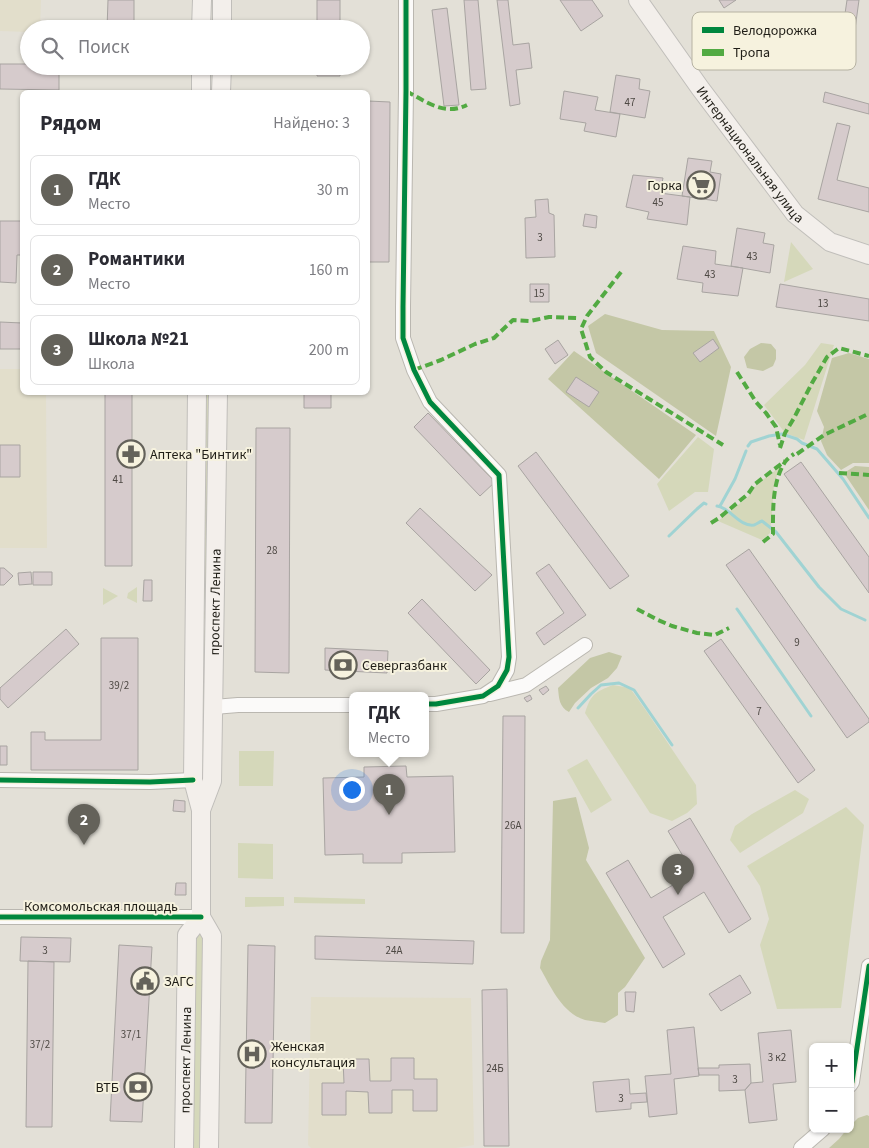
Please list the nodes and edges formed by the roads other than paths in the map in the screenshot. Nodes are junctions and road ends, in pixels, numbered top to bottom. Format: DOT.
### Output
graph roads {
  1 [pos="202,0"];
  2 [pos="222,0"];
  3 [pos="406,0"];
  4 [pos="638,0"];
  5 [pos="202,20"];
  6 [pos="222,20"];
  7 [pos="201,75"];
  8 [pos="222,75"];
  9 [pos="201,90"];
  10 [pos="221,90"];
  11 [pos="869,255"];
  12 [pos="197,395"];
  13 [pos="218,395"];
  14 [pos="585,645"];
  15 [pos="483,696"];
  16 [pos="429,704"];
  17 [pos="349,705"];
  18 [pos="214,707"];
  19 [pos="0,780"];
  20 [pos="192,780"];
  21 [pos="201,810"];
  22 [pos="0,917"];
  23 [pos="202,917"];
  24 [pos="869,966"];
  25 [pos="854,1068"];
  26 [pos="818,1133"];
  27 [pos="184,1148"];
  28 [pos="209,1148"];
  29 [pos="801,1148"];
  1 -- 5 [label="main road"];
  2 -- 6 [label="main road"];
  3 -- 15 [label="street"];
  4 -- 11 [label="main road, Интернациональная улица"];
  7 -- 9 [label="main road"];
  8 -- 10 [label="main road"];
  12 -- 20 [label="main road, проспект Ленина"];
  13 -- 18 [label="main road, проспект Ленина"];
  14 -- 15 [label="street"];
  15 -- 16 [label="street"];
  17 -- 18 [label="street"];
  18 -- 21 [label="main road, проспект Ленина"];
  19 -- 20 [label="street"];
  20 -- 21 [label="main road, проспект Ленина"];
  21 -- 23 [label="main road, проспект Ленина"];
  22 -- 23 [label="street, Комсомольская площадь"];
  23 -- 27 [label="main road, проспект Ленина"];
  23 -- 28 [label="main road, проспект Ленина"];
  24 -- 25 [label="street"];
  26 -- 29 [label="street"];
}
